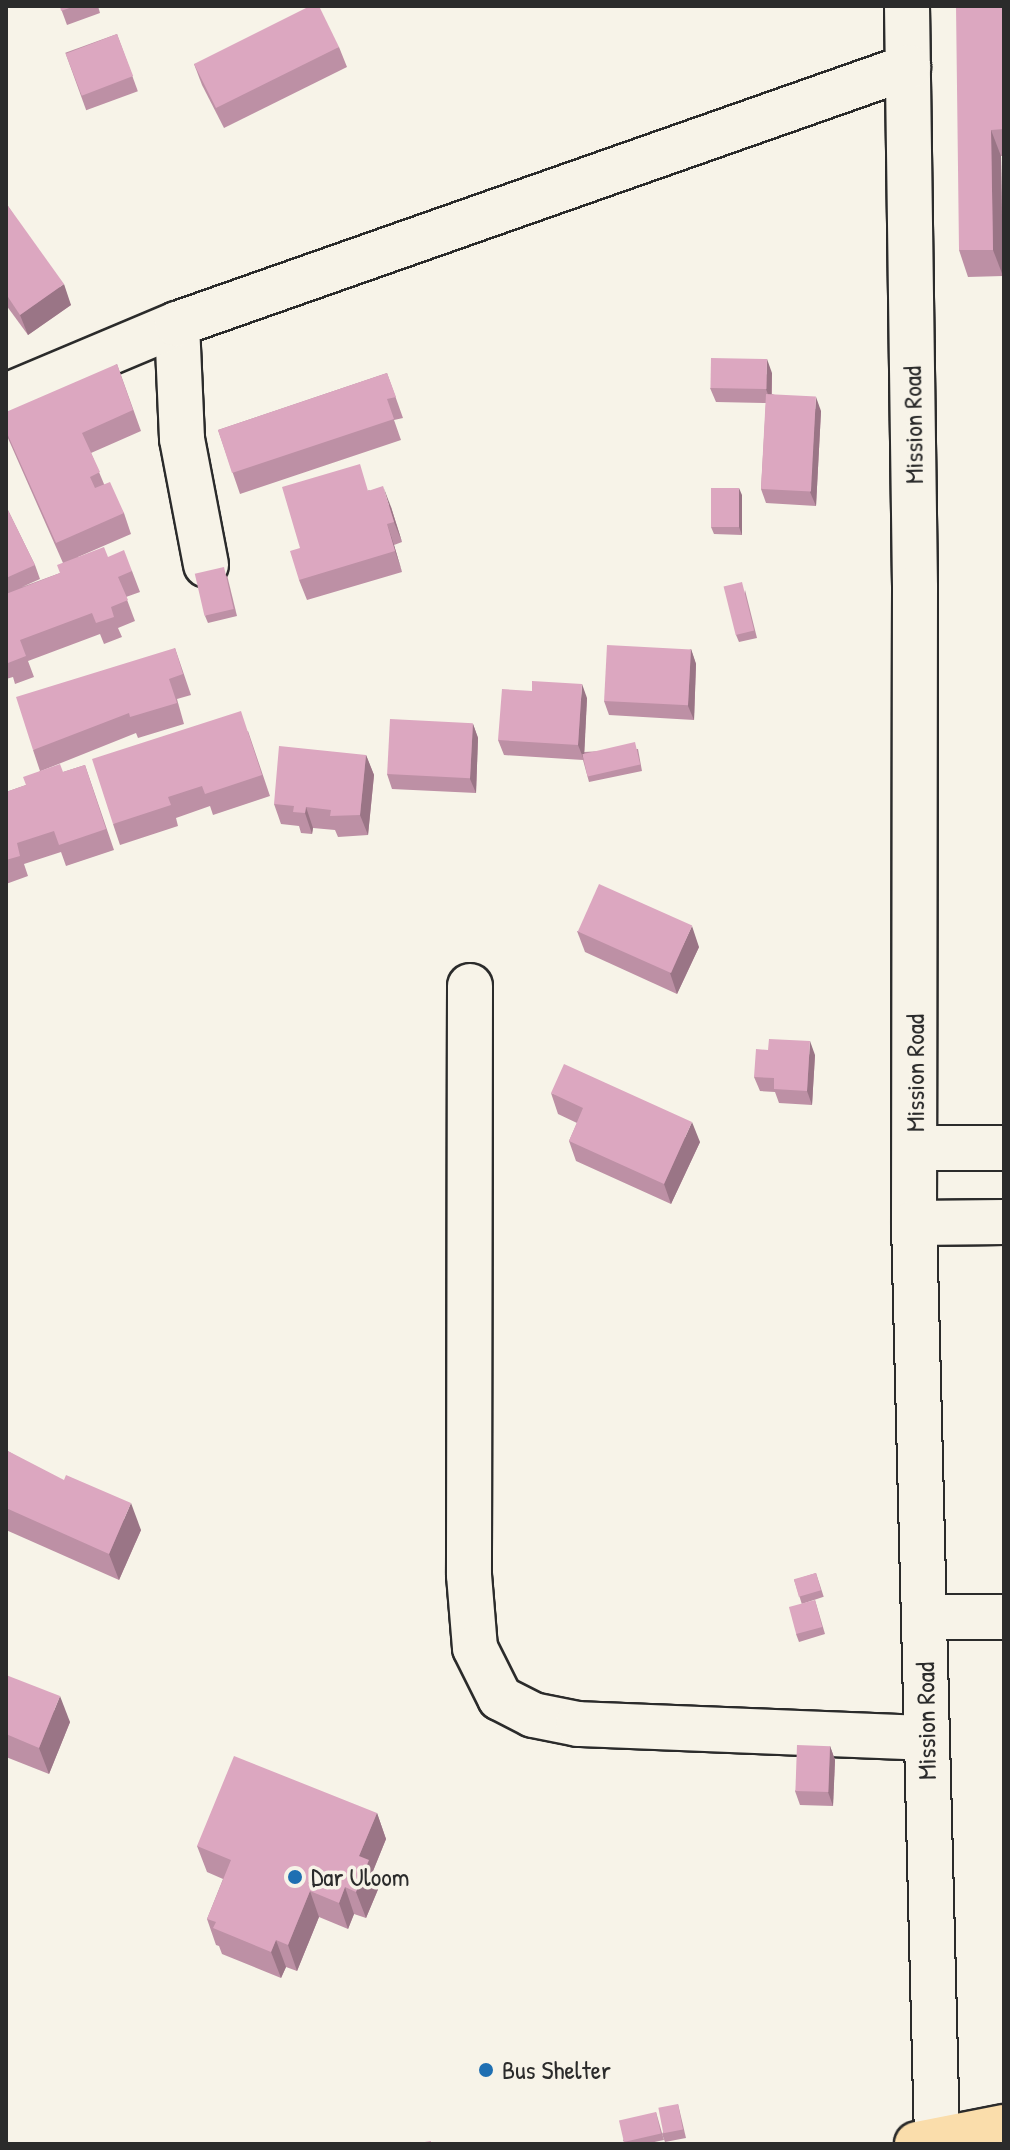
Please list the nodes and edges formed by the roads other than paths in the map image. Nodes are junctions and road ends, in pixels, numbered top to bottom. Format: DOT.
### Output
graph roads {
  1 [pos="907,6"];
  2 [pos="908,67"];
  3 [pos="177,324"];
  4 [pos="6,396"];
  5 [pos="206,565"];
  6 [pos="470,986"];
  7 [pos="915,1148"];
  8 [pos="1004,1148"];
  9 [pos="1004,1222"];
  10 [pos="914,1223"];
  11 [pos="924,1617"];
  12 [pos="1004,1617"];
  13 [pos="927,1738"];
  14 [pos="1004,2127"];
  15 [pos="927,2142"];
  1 -- 2 [label="street, Mission Road"];
  2 -- 3 [label="street"];
  2 -- 7 [label="street, Mission Road"];
  3 -- 4 [label="street"];
  3 -- 5 [label="street"];
  6 -- 13 [label="street"];
  7 -- 8 [label="street"];
  7 -- 10 [label="street, Mission Road"];
  9 -- 10 [label="street"];
  10 -- 11 [label="street, Mission Road"];
  11 -- 12 [label="street"];
  11 -- 13 [label="street, Mission Road"];
  13 -- 15 [label="street, Mission Road"];
  14 -- 15 [label="highway"];
}
